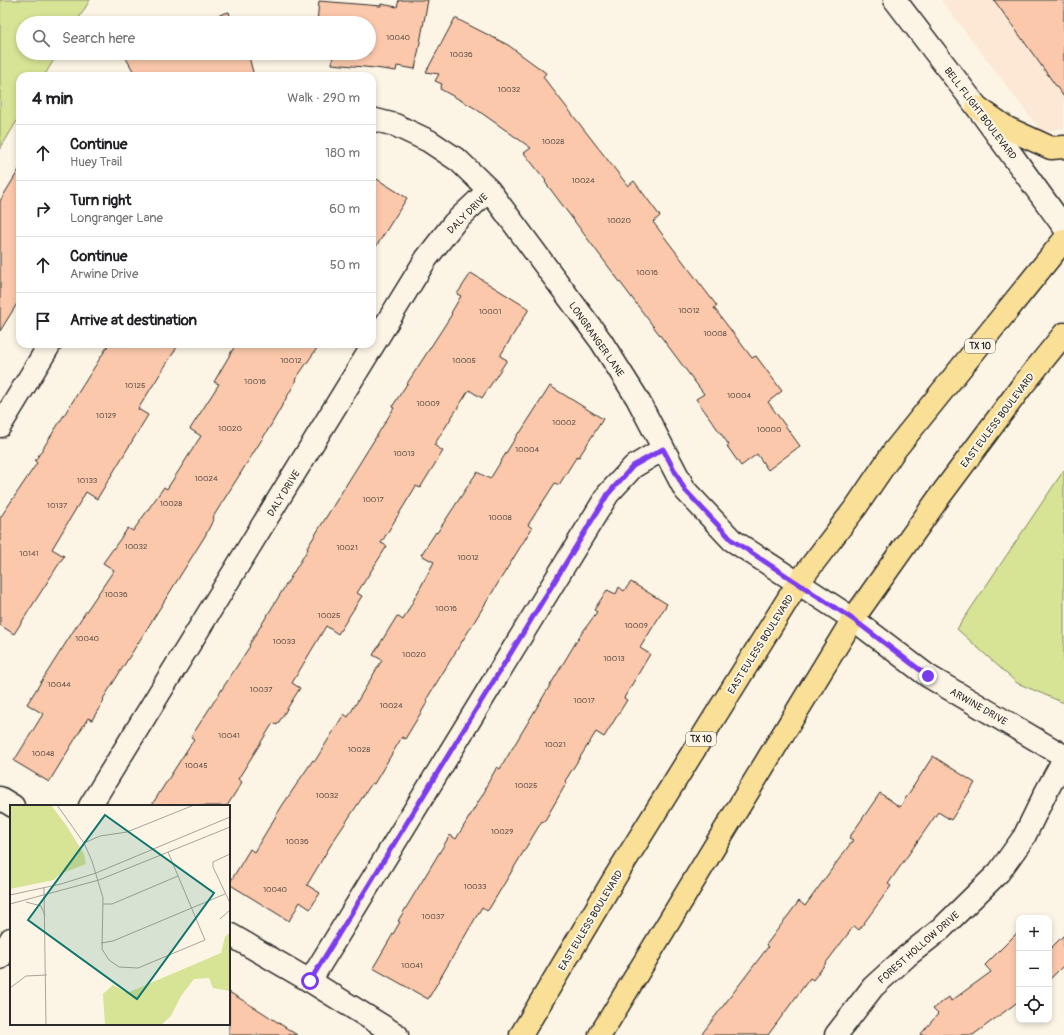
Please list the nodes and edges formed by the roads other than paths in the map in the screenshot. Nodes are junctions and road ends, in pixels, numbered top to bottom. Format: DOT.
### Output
graph roads {
  1 [pos="895,0"];
  2 [pos="977,107"];
  3 [pos="376,120"];
  4 [pos="1064,147"];
  5 [pos="489,190"];
  6 [pos="1064,227"];
  7 [pos="1064,240"];
  8 [pos="1064,334"];
  9 [pos="376,340"];
  10 [pos="48,348"];
  11 [pos="371,348"];
  12 [pos="0,426"];
  13 [pos="663,449"];
  14 [pos="798,583"];
  15 [pos="854,620"];
  16 [pos="1064,757"];
  17 [pos="0,798"];
  18 [pos="11,805"];
  19 [pos="91,805"];
  20 [pos="230,935"];
  21 [pos="10,941"];
  22 [pos="0,958"];
  23 [pos="310,981"];
  24 [pos="398,1035"];
  25 [pos="521,1035"];
  26 [pos="600,1035"];
  27 [pos="836,1035"];
  1 -- 2 [label="street, BELL FLIGHT BOULEVARD"];
  2 -- 4 [label="main road"];
  2 -- 6 [label="street, BELL FLIGHT BOULEVARD"];
  3 -- 5 [label="street, LONGRANGER LANE"];
  5 -- 9 [label="street, DALY DRIVE"];
  5 -- 13 [label="street, LONGRANGER LANE"];
  7 -- 14 [label="main road, EAST EULESS BOULEVARD / TX 10"];
  8 -- 15 [label="main road, EAST EULESS BOULEVARD"];
  10 -- 12 [label="street"];
  11 -- 19 [label="street, DALY DRIVE"];
  13 -- 14 [label="street, LONGRANGER LANE"];
  13 -- 23 [label="street"];
  14 -- 15 [label="street, ARWINE DRIVE"];
  14 -- 25 [label="main road, EAST EULESS BOULEVARD / TX 10"];
  15 -- 16 [label="street, ARWINE DRIVE"];
  15 -- 26 [label="main road, EAST EULESS BOULEVARD"];
  16 -- 27 [label="street, FOREST HOLLOW DRIVE"];
  17 -- 18 [label="street"];
  20 -- 23 [label="street"];
  21 -- 22 [label="street"];
  23 -- 24 [label="street"];
}
